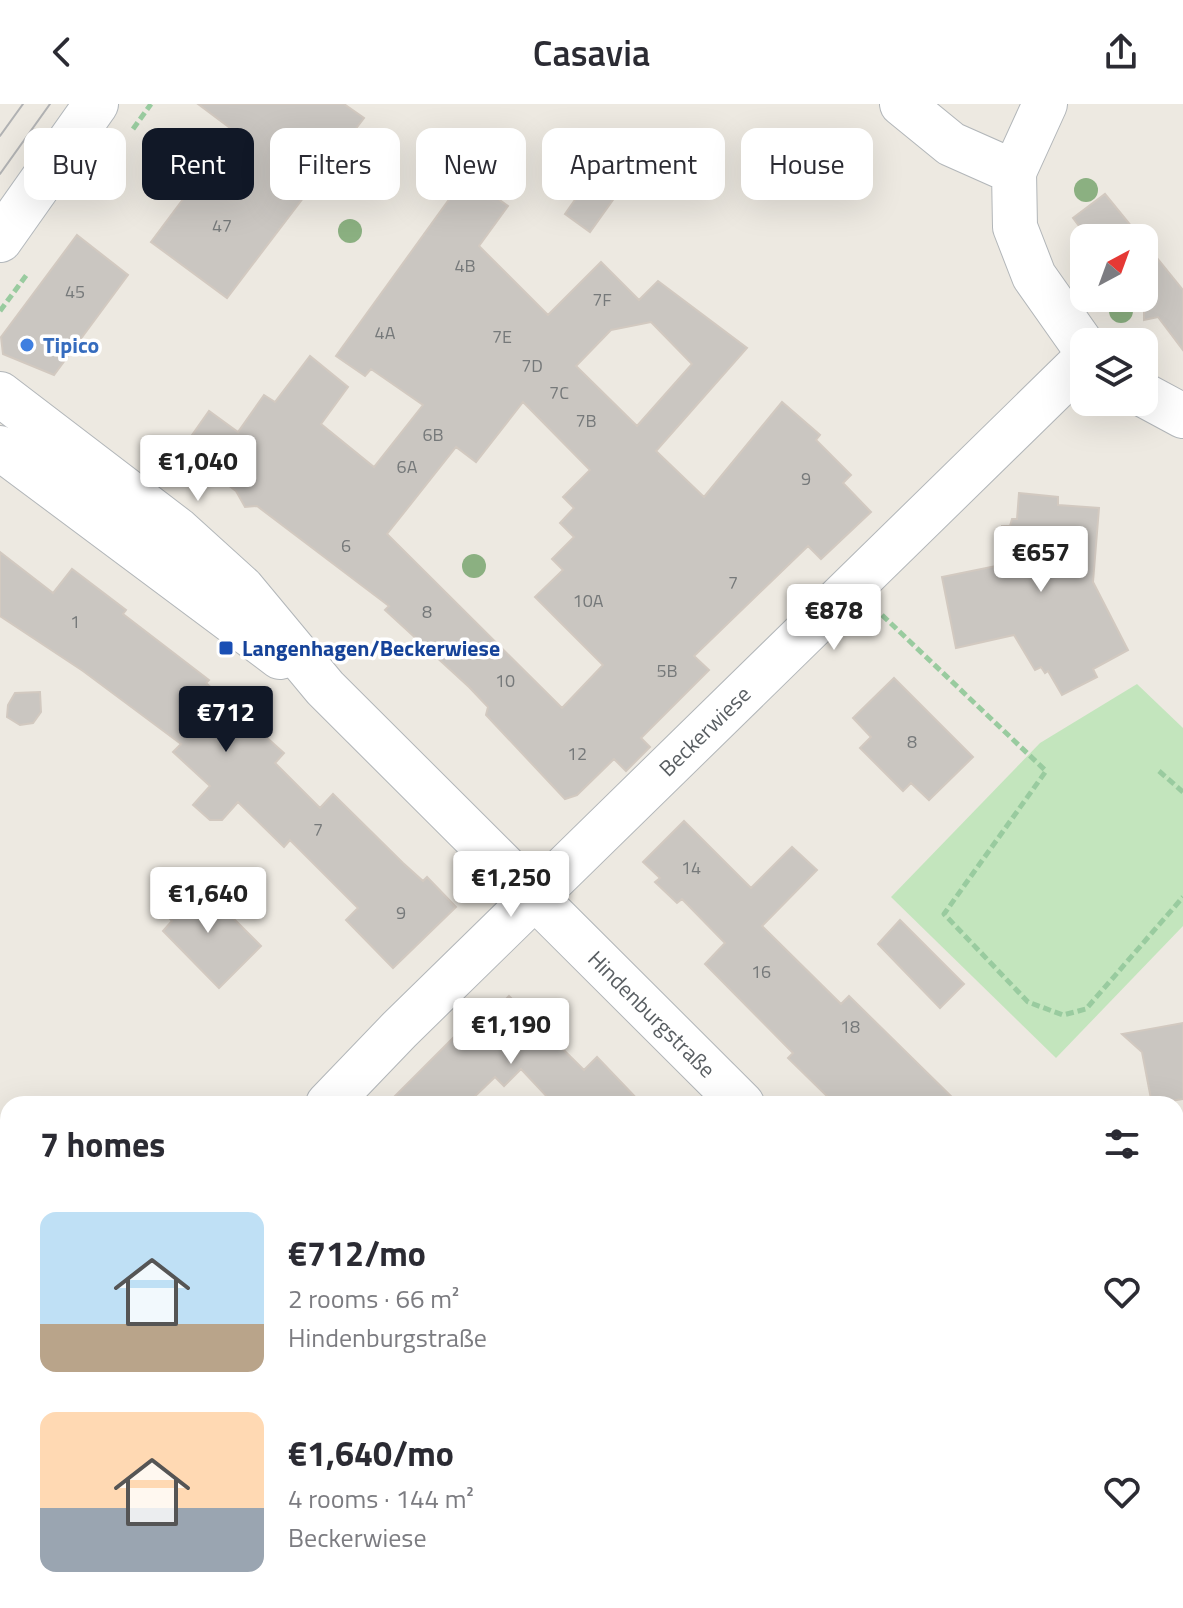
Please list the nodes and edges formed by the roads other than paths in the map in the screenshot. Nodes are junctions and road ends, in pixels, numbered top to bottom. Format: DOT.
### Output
graph roads {
  1 [pos="96,104"];
  2 [pos="902,104"];
  3 [pos="1045,104"];
  4 [pos="1014,172"];
  5 [pos="0,240"];
  6 [pos="1071,328"];
  7 [pos="1070,374"];
  8 [pos="0,394"];
  9 [pos="1158,403"];
  10 [pos="1183,416"];
  11 [pos="0,448"];
  12 [pos="325,688"];
  13 [pos="536,896"];
  14 [pos="336,1096"];
  15 [pos="734,1096"];
  1 -- 5 [label="street"];
  2 -- 4 [label="street"];
  3 -- 4 [label="street"];
  4 -- 6 [label="street"];
  7 -- 13 [label="street, Beckerwiese"];
  8 -- 12 [label="street, Hindenburgstraße"];
  9 -- 10 [label="street"];
  11 -- 12 [label="street, Hindenburgstraße"];
  12 -- 13 [label="street, Hindenburgstraße"];
  13 -- 14 [label="street, Beckerwiese"];
  13 -- 15 [label="street, Hindenburgstraße"];
}
